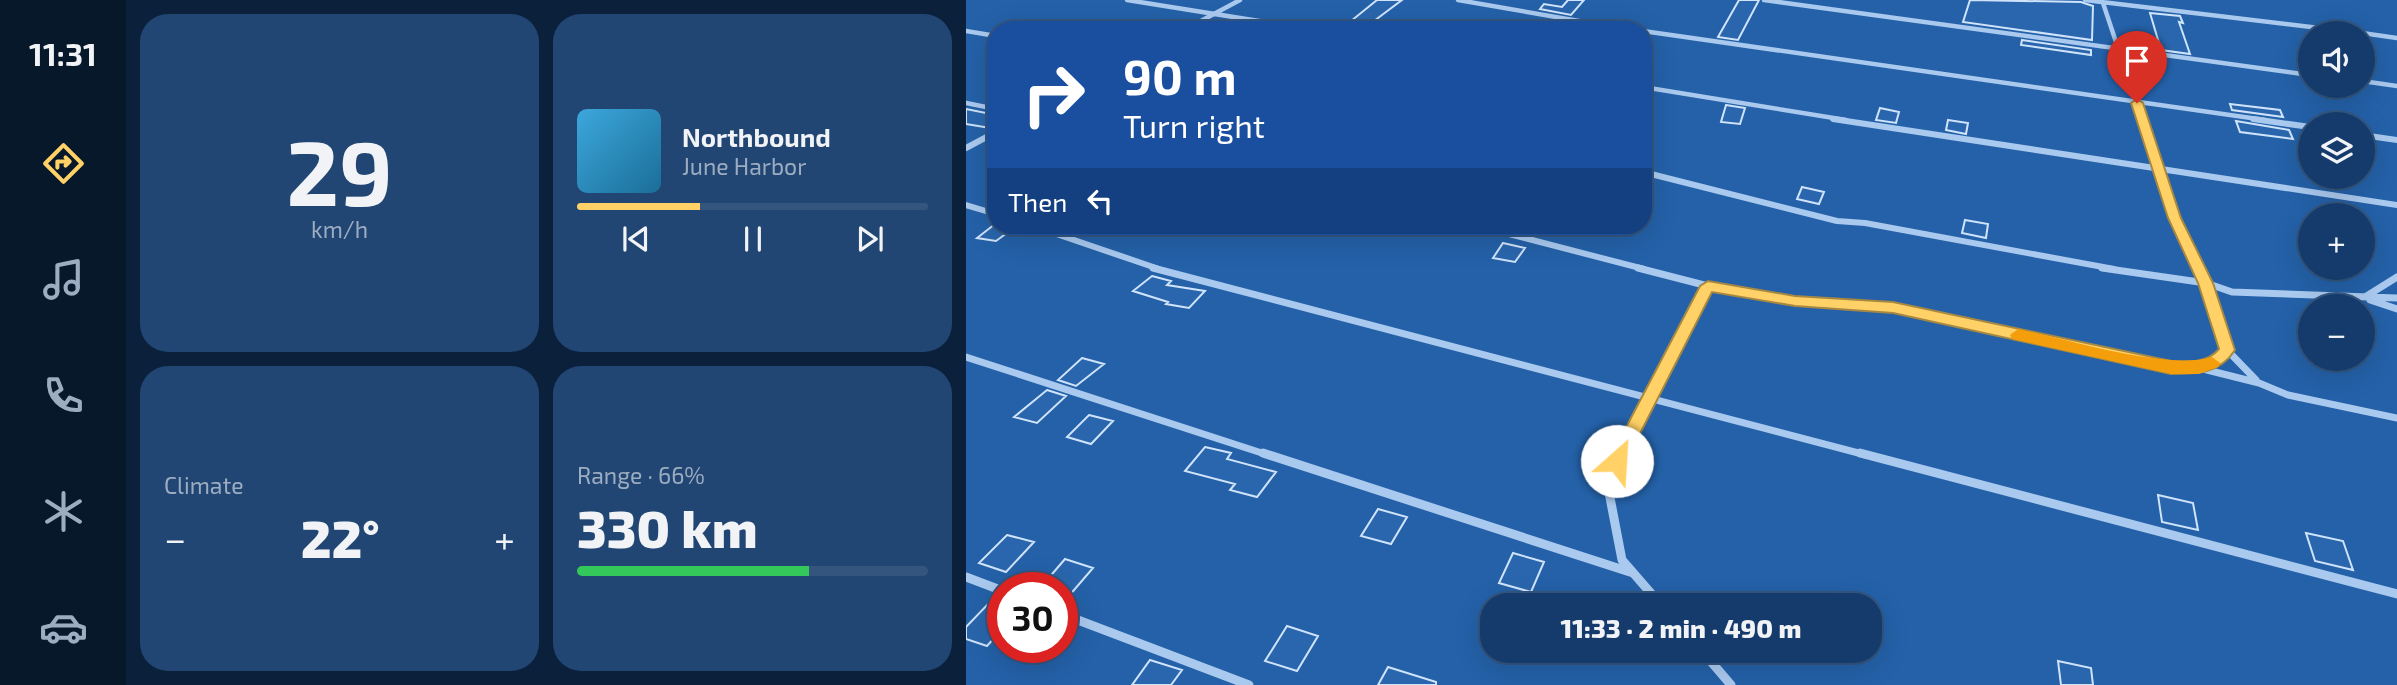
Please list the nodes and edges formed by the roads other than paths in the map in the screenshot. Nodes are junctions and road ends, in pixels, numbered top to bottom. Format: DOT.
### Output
graph roads {
  1 [pos="1127,0"];
  2 [pos="1240,0"];
  3 [pos="1458,0"];
  4 [pos="1764,0"];
  5 [pos="2085,0"];
  6 [pos="2102,1"];
  7 [pos="1213,14"];
  8 [pos="1200,21"];
  9 [pos="1258,21"];
  10 [pos="1578,21"];
  11 [pos="2298,25"];
  12 [pos="966,31"];
  13 [pos="1652,32"];
  14 [pos="987,34"];
  15 [pos="2375,35"];
  16 [pos="2397,38"];
  17 [pos="2118,48"];
  18 [pos="2298,73"];
  19 [pos="2375,83"];
  20 [pos="2397,86"];
  21 [pos="1652,89"];
  22 [pos="966,103"];
  23 [pos="2137,103"];
  24 [pos="987,107"];
  25 [pos="2298,126"];
  26 [pos="987,137"];
  27 [pos="2375,137"];
  28 [pos="2397,140"];
  29 [pos="966,148"];
  30 [pos="2160,173"];
  31 [pos="1652,174"];
  32 [pos="966,205"];
  33 [pos="2397,205"];
  34 [pos="987,211"];
  35 [pos="1059,235"];
  36 [pos="1512,235"];
  37 [pos="2397,277"];
  38 [pos="2206,283"];
  39 [pos="1708,286"];
  40 [pos="2369,294"];
  41 [pos="2298,295"];
  42 [pos="2375,298"];
  43 [pos="2397,298"];
  44 [pos="2375,302"];
  45 [pos="2397,309"];
  46 [pos="2227,350"];
  47 [pos="966,357"];
  48 [pos="2199,368"];
  49 [pos="2259,383"];
  50 [pos="1648,398"];
  51 [pos="2397,418"];
  52 [pos="1634,573"];
  53 [pos="966,577"];
  54 [pos="987,585"];
  55 [pos="1651,593"];
  56 [pos="2397,594"];
  57 [pos="1078,620"];
  58 [pos="1712,663"];
  59 [pos="1249,685"];
  60 [pos="1731,685"];
  1 -- 7 [label="street"];
  2 -- 7 [label="street"];
  3 -- 10 [label="street"];
  4 -- 17 [label="street"];
  5 -- 6 [label="street"];
  6 -- 11 [label="street"];
  6 -- 17 [label="street"];
  7 -- 8 [label="street"];
  7 -- 9 [label="street"];
  12 -- 14 [label="street"];
  13 -- 23 [label="street"];
  15 -- 16 [label="street"];
  17 -- 18 [label="street"];
  17 -- 23 [label="street"];
  19 -- 20 [label="street"];
  21 -- 30 [label="street"];
  22 -- 24 [label="street"];
  23 -- 25 [label="street"];
  23 -- 30 [label="street"];
  26 -- 29 [label="street"];
  27 -- 28 [label="street"];
  30 -- 33 [label="street"];
  30 -- 38 [label="street"];
  31 -- 38 [label="street"];
  32 -- 34 [label="street"];
  35 -- 50 [label="street"];
  36 -- 39 [label="street"];
  37 -- 40 [label="street"];
  38 -- 41 [label="street"];
  38 -- 46 [label="street"];
  39 -- 48 [label="street"];
  39 -- 50 [label="street"];
  42 -- 43 [label="street"];
  44 -- 45 [label="street"];
  46 -- 48 [label="street"];
  46 -- 49 [label="street"];
  47 -- 52 [label="street"];
  48 -- 49 [label="street"];
  49 -- 51 [label="street"];
  50 -- 52 [label="street"];
  50 -- 56 [label="street"];
  52 -- 55 [label="street"];
  53 -- 54 [label="street"];
  57 -- 59 [label="street"];
  58 -- 60 [label="street"];
}
